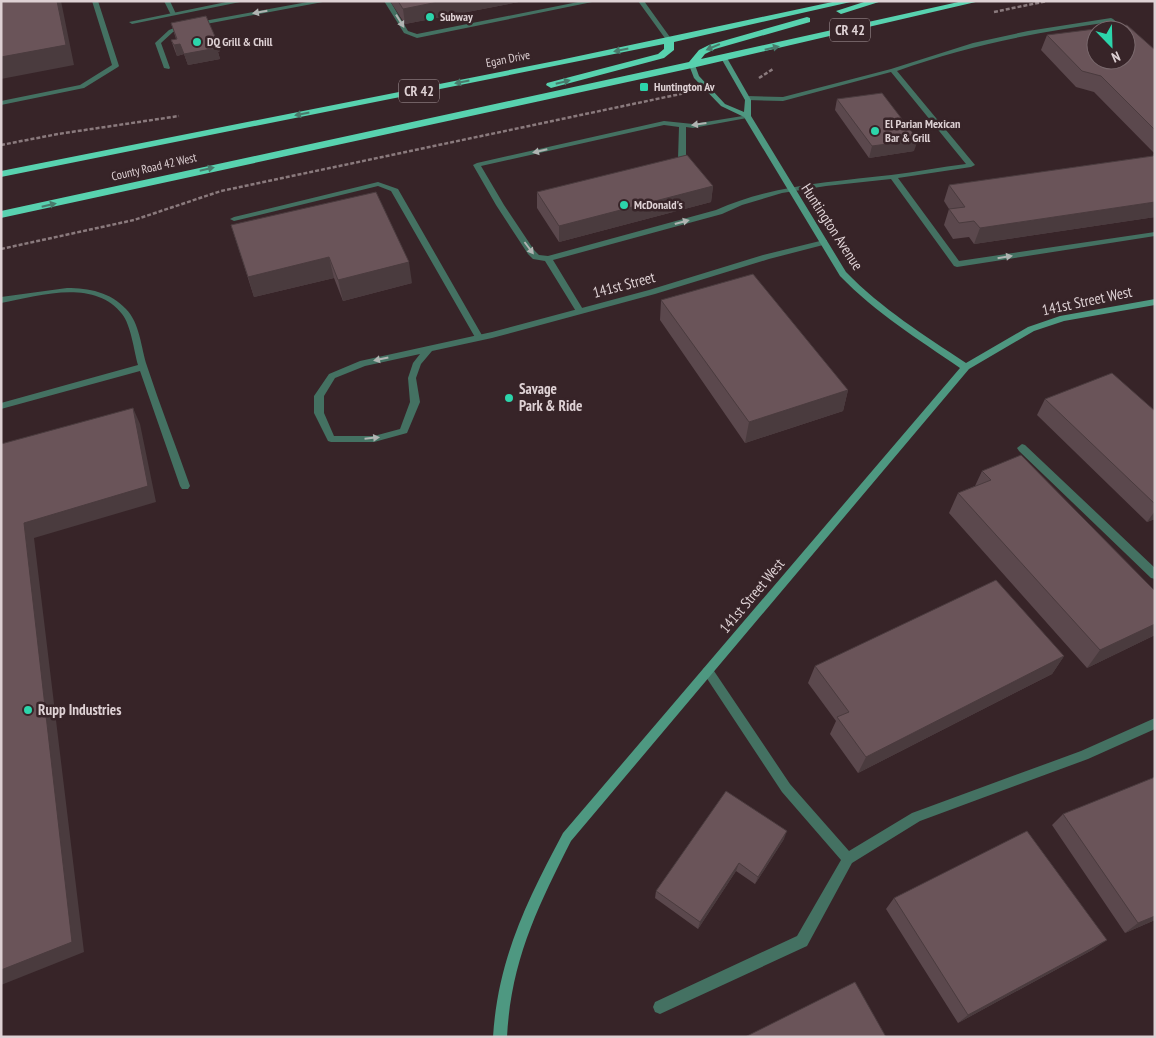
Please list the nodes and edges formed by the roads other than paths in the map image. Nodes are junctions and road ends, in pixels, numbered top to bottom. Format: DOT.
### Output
graph roads {
  1 [pos="96,1"];
  2 [pos="167,1"];
  3 [pos="242,1"];
  4 [pos="325,1"];
  5 [pos="387,1"];
  6 [pos="594,1"];
  7 [pos="641,1"];
  8 [pos="851,1"];
  9 [pos="878,1"];
  10 [pos="976,1"];
  11 [pos="574,3"];
  12 [pos="173,14"];
  13 [pos="132,22"];
  14 [pos="1086,23"];
  15 [pos="669,40"];
  16 [pos="724,58"];
  17 [pos="692,65"];
  18 [pos="167,68"];
  19 [pos="893,70"];
  20 [pos="746,98"];
  21 [pos="1,103"];
  22 [pos="747,116"];
  23 [pos="682,125"];
  24 [pos="170,141"];
  25 [pos="312,146"];
  26 [pos="682,159"];
  27 [pos="1,174"];
  28 [pos="893,177"];
  29 [pos="1,185"];
  30 [pos="792,190"];
  31 [pos="1,215"];
  32 [pos="234,219"];
  33 [pos="1155,234"];
  34 [pos="824,242"];
  35 [pos="548,259"];
  36 [pos="1,300"];
  37 [pos="1155,302"];
  38 [pos="580,311"];
  39 [pos="479,338"];
  40 [pos="429,349"];
  41 [pos="143,367"];
  42 [pos="966,367"];
  43 [pos="1,406"];
  44 [pos="1022,448"];
  45 [pos="185,486"];
  46 [pos="1155,575"];
  47 [pos="708,671"];
  48 [pos="1155,724"];
  49 [pos="848,859"];
  50 [pos="660,1007"];
  51 [pos="500,1037"];
  1 -- 21 [label="street"];
  2 -- 12 [label="street"];
  3 -- 12 [label="street"];
  4 -- 18 [label="street, one-way"];
  5 -- 11 [label="street, one-way"];
  6 -- 11 [label="street"];
  7 -- 15 [label="street"];
  8 -- 15 [label="highway, Egan Drive / CR 42"];
  9 -- 17 [label="highway, one-way"];
  16 -- 10 [label="highway, CR 42, one-way"];
  12 -- 13 [label="street"];
  14 -- 19 [label="street"];
  15 -- 24 [label="highway, Egan Drive / CR 42, one-way"];
  25 -- 15 [label="highway, one-way"];
  16 -- 17 [label="highway, CR 42"];
  16 -- 20 [label="street, Huntington Avenue"];
  17 -- 22 [label="street"];
  17 -- 25 [label="highway, CR 42"];
  19 -- 20 [label="street"];
  19 -- 28 [label="street"];
  20 -- 22 [label="street, Huntington Avenue"];
  22 -- 23 [label="street, one-way"];
  22 -- 30 [label="street, Huntington Avenue"];
  23 -- 26 [label="street"];
  23 -- 35 [label="street, one-way"];
  24 -- 27 [label="highway, County Road 42 West / CR 42"];
  24 -- 29 [label="highway"];
  31 -- 25 [label="highway, County Road 42 West / CR 42, one-way"];
  28 -- 30 [label="street"];
  28 -- 33 [label="street, one-way"];
  30 -- 34 [label="street, Huntington Avenue"];
  35 -- 30 [label="street, one-way"];
  32 -- 39 [label="street"];
  34 -- 38 [label="street, 141st Street"];
  34 -- 42 [label="street, Huntington Avenue"];
  35 -- 38 [label="street"];
  36 -- 41 [label="street"];
  37 -- 42 [label="street, 141st Street West"];
  38 -- 39 [label="street, 141st Street"];
  39 -- 40 [label="street, 141st Street"];
  40 -- 40 [label="street, 141st Street, one-way"];
  41 -- 43 [label="street"];
  41 -- 45 [label="street"];
  42 -- 47 [label="street, 141st Street West"];
  44 -- 46 [label="street"];
  47 -- 49 [label="street"];
  47 -- 51 [label="street, 141st Street West"];
  48 -- 49 [label="street"];
  49 -- 50 [label="street"];
}
